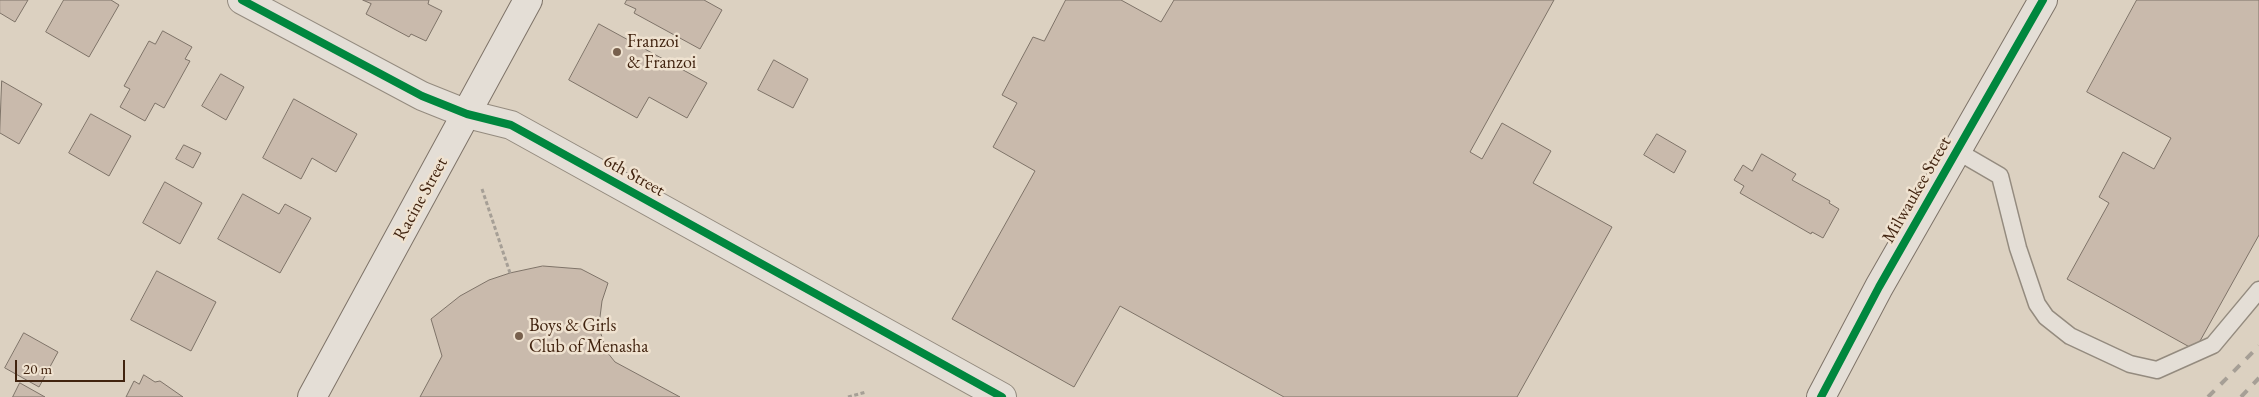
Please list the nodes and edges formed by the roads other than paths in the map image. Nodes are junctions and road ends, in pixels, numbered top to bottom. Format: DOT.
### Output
graph roads {
  1 [pos="242,0"];
  2 [pos="528,0"];
  3 [pos="2043,0"];
  4 [pos="467,114"];
  5 [pos="1957,151"];
  6 [pos="2259,290"];
  7 [pos="312,397"];
  8 [pos="1002,397"];
  9 [pos="1821,397"];
  1 -- 4 [label="street, 6th Street"];
  2 -- 4 [label="street, Racine Street"];
  3 -- 5 [label="street, Milwaukee Street"];
  4 -- 7 [label="street, Racine Street"];
  4 -- 8 [label="street, 6th Street"];
  5 -- 6 [label="lane"];
  5 -- 9 [label="street, Milwaukee Street"];
}
